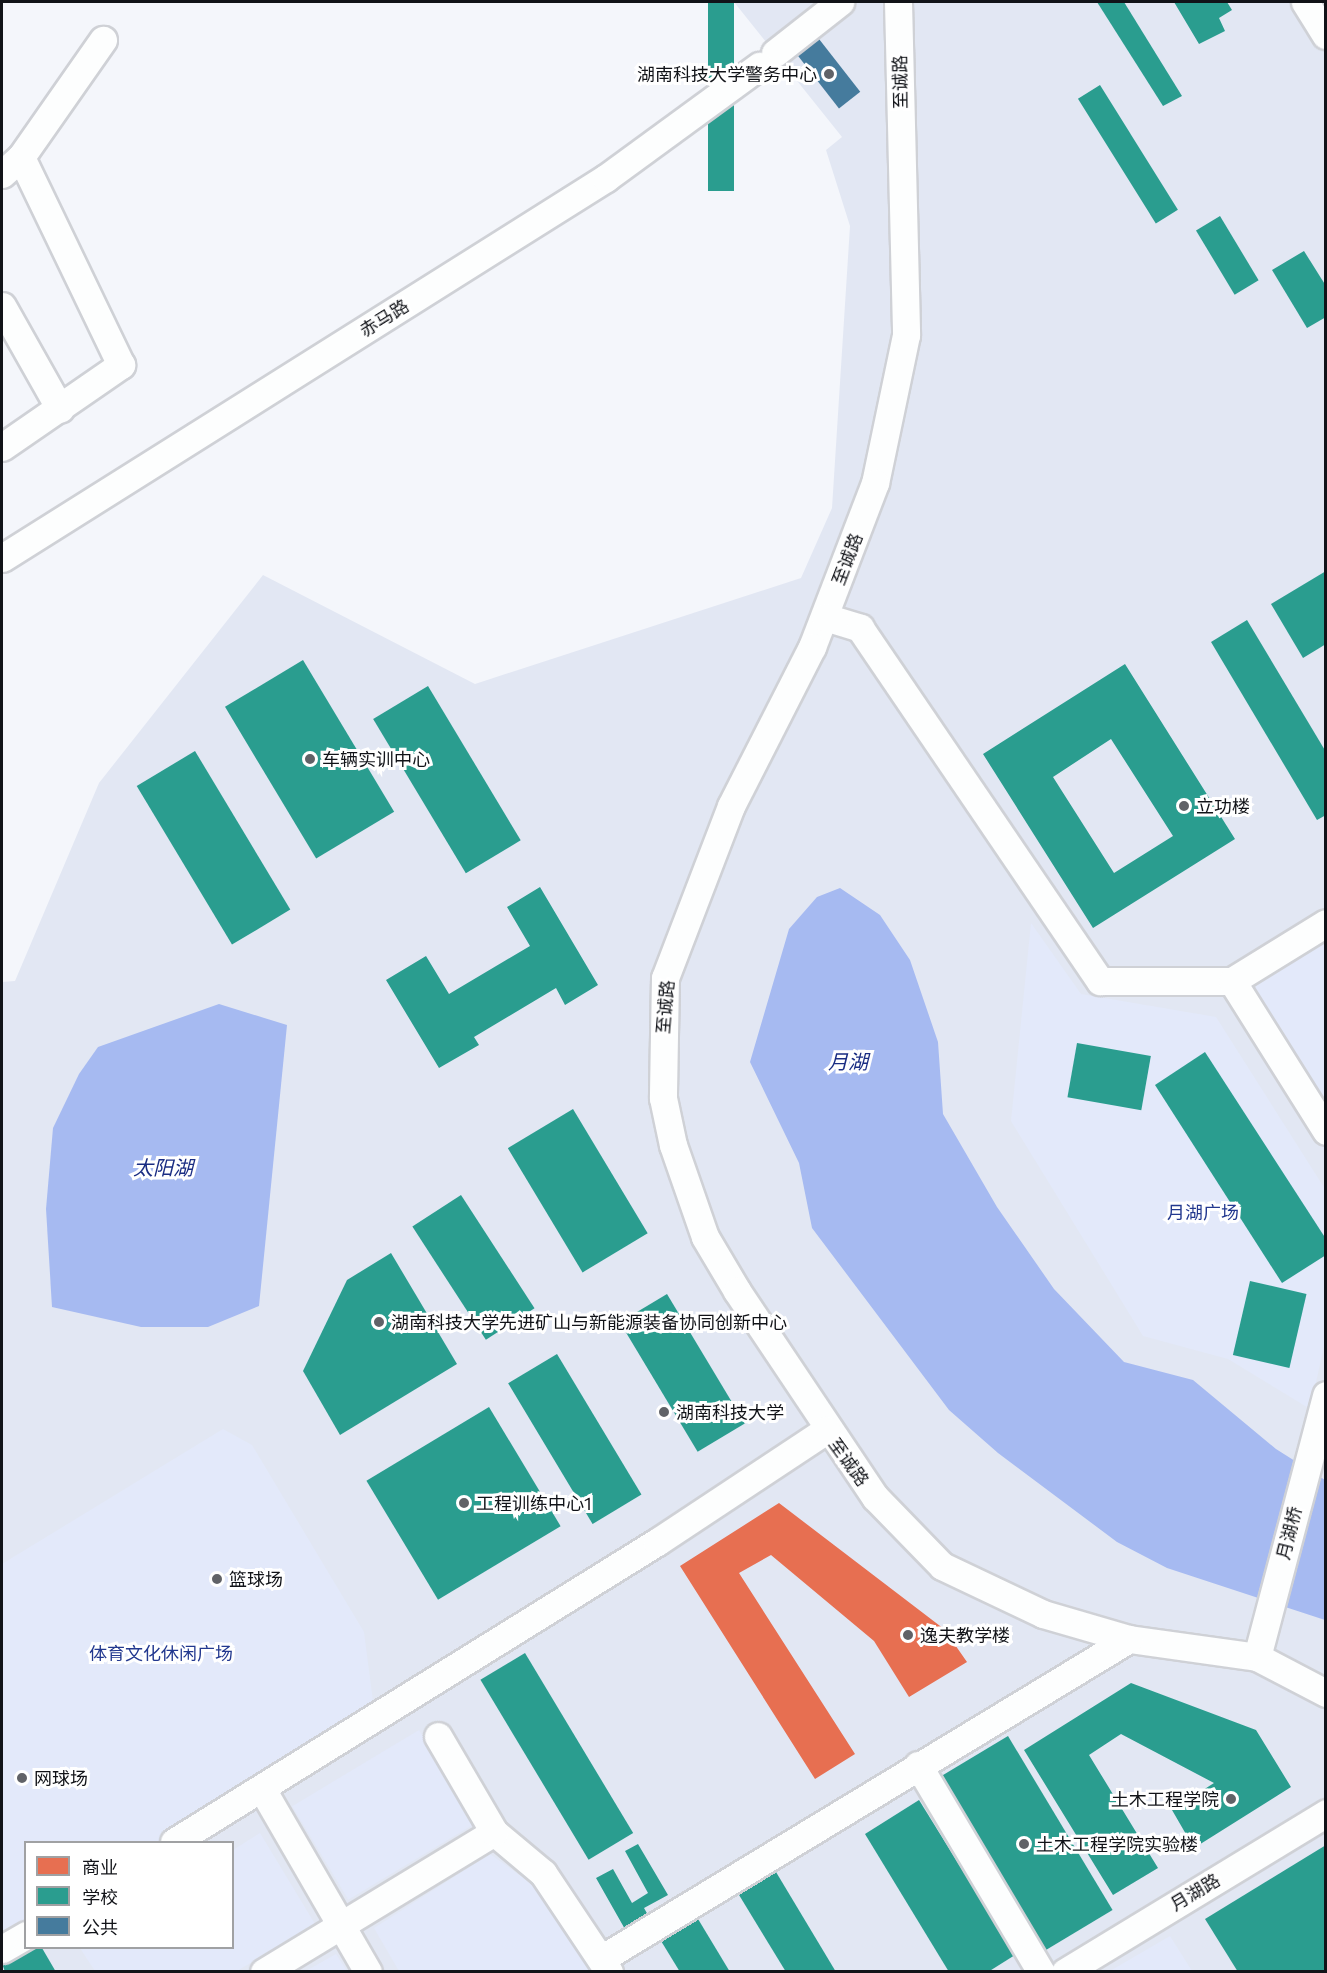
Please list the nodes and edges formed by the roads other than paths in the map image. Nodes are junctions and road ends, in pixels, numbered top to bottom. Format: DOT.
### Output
graph roads {
  1 [pos="840,2"];
  2 [pos="898,2"];
  3 [pos="1305,2"];
  4 [pos="1326,35"];
  5 [pos="103,40"];
  6 [pos="7,167"];
  7 [pos="2,306"];
  8 [pos="60,409"];
  9 [pos="2,447"];
  10 [pos="2,558"];
  11 [pos="825,618"];
  12 [pos="1326,923"];
  13 [pos="1232,981"];
  14 [pos="1326,1131"];
  15 [pos="1326,1395"];
  16 [pos="826,1430"];
  17 [pos="1129,1639"];
  18 [pos="1257,1657"];
  19 [pos="1326,1693"];
  20 [pos="438,1736"];
  21 [pos="918,1765"];
  22 [pos="262,1789"];
  23 [pos="1326,1813"];
  24 [pos="494,1832"];
  25 [pos="176,1841"];
  26 [pos="341,1924"];
  27 [pos="24,1936"];
  28 [pos="2,1949"];
  29 [pos="605,1965"];
  30 [pos="264,1971"];
  31 [pos="368,1971"];
  32 [pos="1041,1971"];
  33 [pos="1065,1971"];
  1 -- 10 [label="street, 赤马路"];
  2 -- 11 [label="street, 至诚路"];
  3 -- 4 [label="street"];
  5 -- 6 [label="street"];
  6 -- 8 [label="street"];
  7 -- 8 [label="street"];
  8 -- 9 [label="street"];
  11 -- 13 [label="street"];
  11 -- 16 [label="street, 至诚路"];
  12 -- 13 [label="street"];
  13 -- 14 [label="street"];
  15 -- 18 [label="street, 月湖桥"];
  16 -- 17 [label="street, 至诚路"];
  16 -- 22 [label="street"];
  17 -- 18 [label="street, 至诚路"];
  17 -- 21 [label="street"];
  18 -- 19 [label="street, 至诚路"];
  20 -- 24 [label="street"];
  21 -- 29 [label="street"];
  21 -- 32 [label="street"];
  22 -- 25 [label="street"];
  22 -- 26 [label="street"];
  23 -- 33 [label="street, 月湖路"];
  24 -- 26 [label="street"];
  24 -- 29 [label="street"];
  26 -- 30 [label="street"];
  26 -- 31 [label="street"];
  27 -- 28 [label="street"];
}
